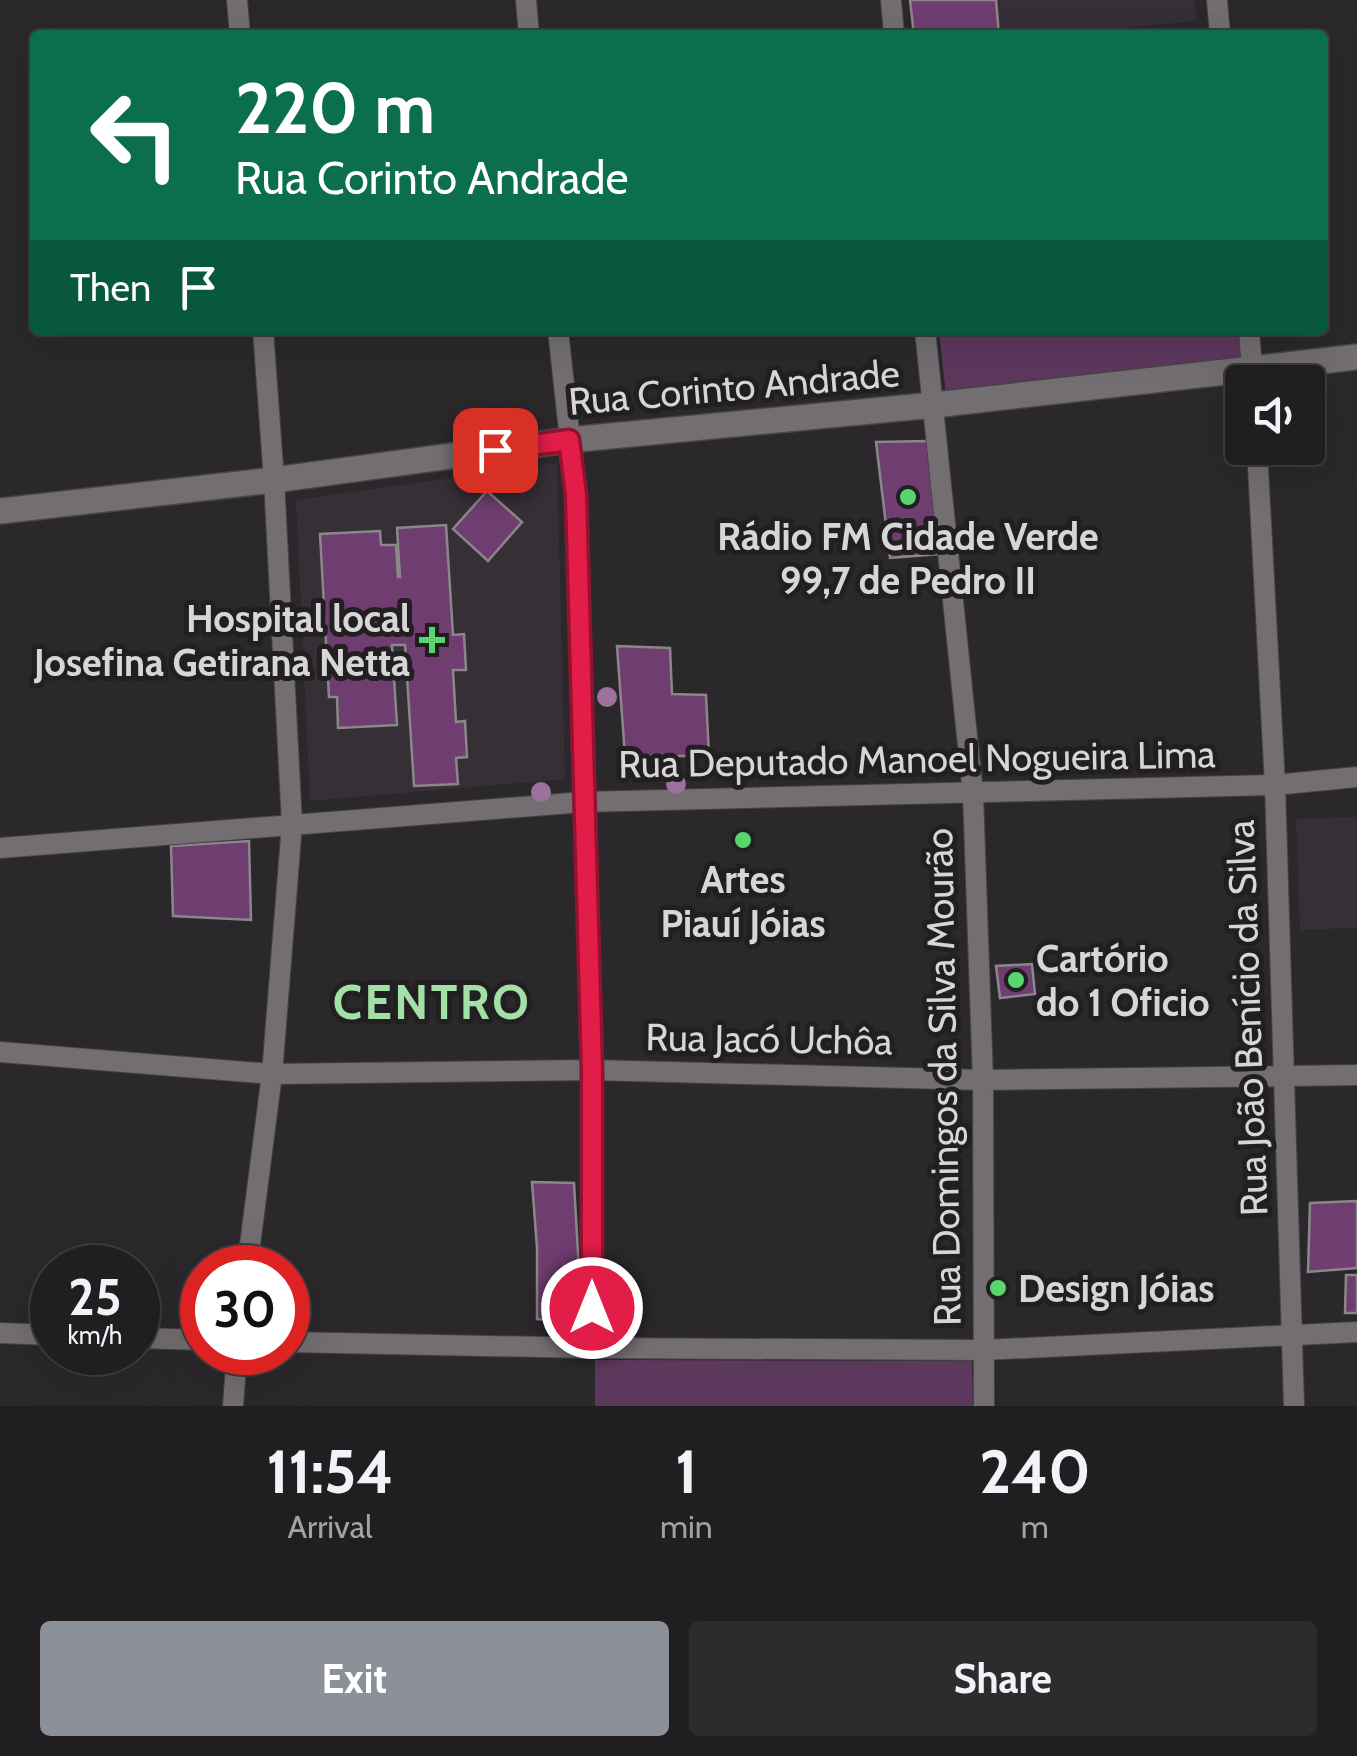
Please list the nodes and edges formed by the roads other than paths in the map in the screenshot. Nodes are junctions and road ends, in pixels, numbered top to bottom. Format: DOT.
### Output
graph roads {
  1 [pos="238,0"];
  2 [pos="526,0"];
  3 [pos="891,0"];
  4 [pos="1217,0"];
  5 [pos="240,30"];
  6 [pos="529,30"];
  7 [pos="894,30"];
  8 [pos="1220,30"];
  9 [pos="263,335"];
  10 [pos="558,335"];
  11 [pos="927,335"];
  12 [pos="1249,335"];
  13 [pos="1357,357"];
  14 [pos="1252,365"];
  15 [pos="1313,365"];
  16 [pos="1225,379"];
  17 [pos="934,406"];
  18 [pos="569,440"];
  19 [pos="1258,465"];
  20 [pos="274,480"];
  21 [pos="0,511"];
  22 [pos="1357,777"];
  23 [pos="1275,786"];
  24 [pos="973,794"];
  25 [pos="584,802"];
  26 [pos="292,824"];
  27 [pos="0,848"];
  28 [pos="0,1052"];
  29 [pos="592,1070"];
  30 [pos="272,1074"];
  31 [pos="1357,1075"];
  32 [pos="1282,1076"];
  33 [pos="983,1080"];
  34 [pos="250,1245"];
  35 [pos="1357,1332"];
  36 [pos="0,1333"];
  37 [pos="30,1334"];
  38 [pos="1293,1334"];
  39 [pos="310,1342"];
  40 [pos="592,1348"];
  41 [pos="983,1350"];
  42 [pos="235,1375"];
  43 [pos="233,1406"];
  44 [pos="984,1406"];
  45 [pos="1294,1406"];
  1 -- 5 [label="street"];
  2 -- 6 [label="street"];
  3 -- 7 [label="street"];
  4 -- 8 [label="street"];
  9 -- 20 [label="street"];
  10 -- 18 [label="street"];
  11 -- 17 [label="street, Rua Domingos da Silva Mourão"];
  12 -- 14 [label="street"];
  13 -- 15 [label="street, Rua Corinto Andrade"];
  16 -- 17 [label="street, Rua Corinto Andrade"];
  17 -- 18 [label="street, Rua Corinto Andrade"];
  17 -- 24 [label="street, Rua Domingos da Silva Mourão"];
  18 -- 20 [label="street, Rua Corinto Andrade"];
  18 -- 25 [label="street"];
  19 -- 23 [label="street, Rua João Benício da Silva"];
  20 -- 21 [label="street, Rua Corinto Andrade"];
  20 -- 26 [label="street"];
  22 -- 23 [label="street, Rua Deputado Manoel Nogueira Lima"];
  23 -- 24 [label="street, Rua Deputado Manoel Nogueira Lima"];
  23 -- 32 [label="street, Rua João Benício da Silva"];
  24 -- 25 [label="street, Rua Deputado Manoel Nogueira Lima"];
  24 -- 33 [label="street, Rua Domingos da Silva Mourão"];
  25 -- 26 [label="street, Rua Deputado Manoel Nogueira Lima"];
  25 -- 29 [label="street"];
  26 -- 27 [label="street, Rua Deputado Manoel Nogueira Lima"];
  26 -- 30 [label="street"];
  28 -- 30 [label="street, Rua Jacó Uchôa"];
  29 -- 30 [label="street, Rua Jacó Uchôa"];
  29 -- 33 [label="street, Rua Jacó Uchôa"];
  29 -- 40 [label="street"];
  30 -- 34 [label="street"];
  31 -- 32 [label="street, Rua Jacó Uchôa"];
  32 -- 33 [label="street, Rua Jacó Uchôa"];
  32 -- 38 [label="street, Rua João Benício da Silva"];
  33 -- 41 [label="street, Rua Domingos da Silva Mourão"];
  35 -- 38 [label="street"];
  36 -- 37 [label="street"];
  38 -- 41 [label="street"];
  38 -- 45 [label="street, Rua João Benício da Silva"];
  39 -- 40 [label="street"];
  40 -- 41 [label="street"];
  41 -- 44 [label="street, Rua Domingos da Silva Mourão"];
  42 -- 43 [label="street"];
}
